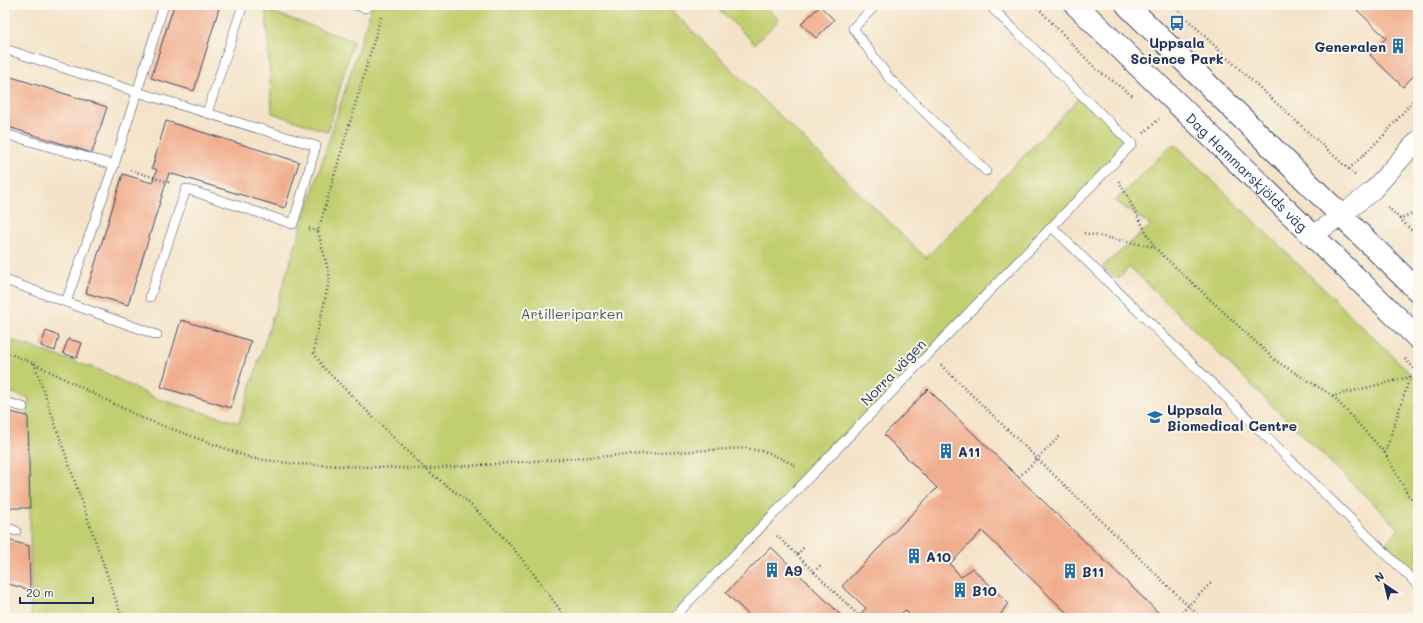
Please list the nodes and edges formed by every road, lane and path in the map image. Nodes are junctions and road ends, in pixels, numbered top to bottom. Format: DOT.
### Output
graph roads {
  1 [pos="164,5"];
  2 [pos="242,5"];
  3 [pos="354,5"];
  4 [pos="366,5"];
  5 [pos="876,5"];
  6 [pos="989,5"];
  7 [pos="1076,5"];
  8 [pos="1127,5"];
  9 [pos="1174,6"];
  10 [pos="1170,9"];
  11 [pos="382,12"];
  12 [pos="5,49"];
  13 [pos="137,92"];
  14 [pos="1418,95"];
  15 [pos="207,113"];
  16 [pos="5,134"];
  17 [pos="1418,140"];
  18 [pos="114,165"];
  19 [pos="1111,166"];
  20 [pos="1349,169"];
  21 [pos="986,171"];
  22 [pos="186,189"];
  23 [pos="1372,191"];
  24 [pos="1418,212"];
  25 [pos="1341,216"];
  26 [pos="1399,219"];
  27 [pos="1052,227"];
  28 [pos="1313,235"];
  29 [pos="1418,237"];
  30 [pos="1154,247"];
  31 [pos="5,280"];
  32 [pos="1418,291"];
  33 [pos="150,297"];
  34 [pos="66,302"];
  35 [pos="157,335"];
  36 [pos="1418,338"];
  37 [pos="5,352"];
  38 [pos="930,354"];
  39 [pos="33,363"];
  40 [pos="1333,396"];
  41 [pos="5,402"];
  42 [pos="23,407"];
  43 [pos="1061,435"];
  44 [pos="1385,453"];
  45 [pos="1037,459"];
  46 [pos="425,469"];
  47 [pos="814,473"];
  48 [pos="1019,477"];
  49 [pos="1418,505"];
  50 [pos="765,524"];
  51 [pos="5,527"];
  52 [pos="16,531"];
  53 [pos="804,547"];
  54 [pos="797,555"];
  55 [pos="822,564"];
  56 [pos="814,572"];
  57 [pos="1212,582"];
  58 [pos="1418,585"];
  59 [pos="1188,606"];
  60 [pos="859,616"];
  61 [pos="122,618"];
  62 [pos="566,618"];
  63 [pos="673,618"];
  64 [pos="1176,618"];
  65 [pos="1201,618"];
  1 -- 13 [label="lane"];
  2 -- 15 [label="lane"];
  3 -- 4 [label="lane"];
  5 -- 21 [label="lane"];
  6 -- 19 [label="lane, Norra vägen"];
  7 -- 28 [label="main road, Dag Hammarskjölds väg"];
  8 -- 25 [label="main road"];
  9 -- 10 [label="path"];
  9 -- 20 [label="path"];
  11 -- 46 [label="path"];
  12 -- 13 [label="lane"];
  13 -- 15 [label="lane"];
  13 -- 18 [label="lane"];
  14 -- 20 [label="path"];
  15 -- 22 [label="lane"];
  16 -- 18 [label="lane"];
  17 -- 23 [label="street"];
  18 -- 22 [label="path"];
  18 -- 34 [label="lane"];
  19 -- 27 [label="lane, Norra vägen"];
  19 -- 30 [label="path"];
  20 -- 23 [label="path"];
  22 -- 33 [label="lane"];
  23 -- 25 [label="street"];
  23 -- 26 [label="path"];
  24 -- 26 [label="path"];
  25 -- 28 [label="street"];
  25 -- 32 [label="main road"];
  26 -- 29 [label="path"];
  27 -- 30 [label="path"];
  27 -- 38 [label="lane, Norra vägen"];
  27 -- 58 [label="lane"];
  28 -- 36 [label="main road, Dag Hammarskjölds väg"];
  30 -- 40 [label="path"];
  31 -- 34 [label="lane"];
  34 -- 35 [label="lane"];
  37 -- 39 [label="path"];
  38 -- 45 [label="path"];
  38 -- 47 [label="lane, Norra vägen"];
  39 -- 46 [label="path"];
  39 -- 61 [label="path"];
  40 -- 44 [label="path"];
  40 -- 44 [label="path"];
  41 -- 42 [label="lane"];
  43 -- 45 [label="path"];
  44 -- 49 [label="path"];
  45 -- 48 [label="path"];
  45 -- 59 [label="path"];
  46 -- 47 [label="path"];
  46 -- 62 [label="path"];
  47 -- 50 [label="lane, Norra vägen"];
  50 -- 54 [label="path"];
  50 -- 63 [label="lane, Norra vägen"];
  51 -- 52 [label="lane"];
  53 -- 54 [label="path"];
  54 -- 56 [label="path"];
  55 -- 56 [label="path"];
  56 -- 60 [label="path"];
  57 -- 59 [label="path"];
  59 -- 64 [label="path"];
  59 -- 65 [label="path"];
}
